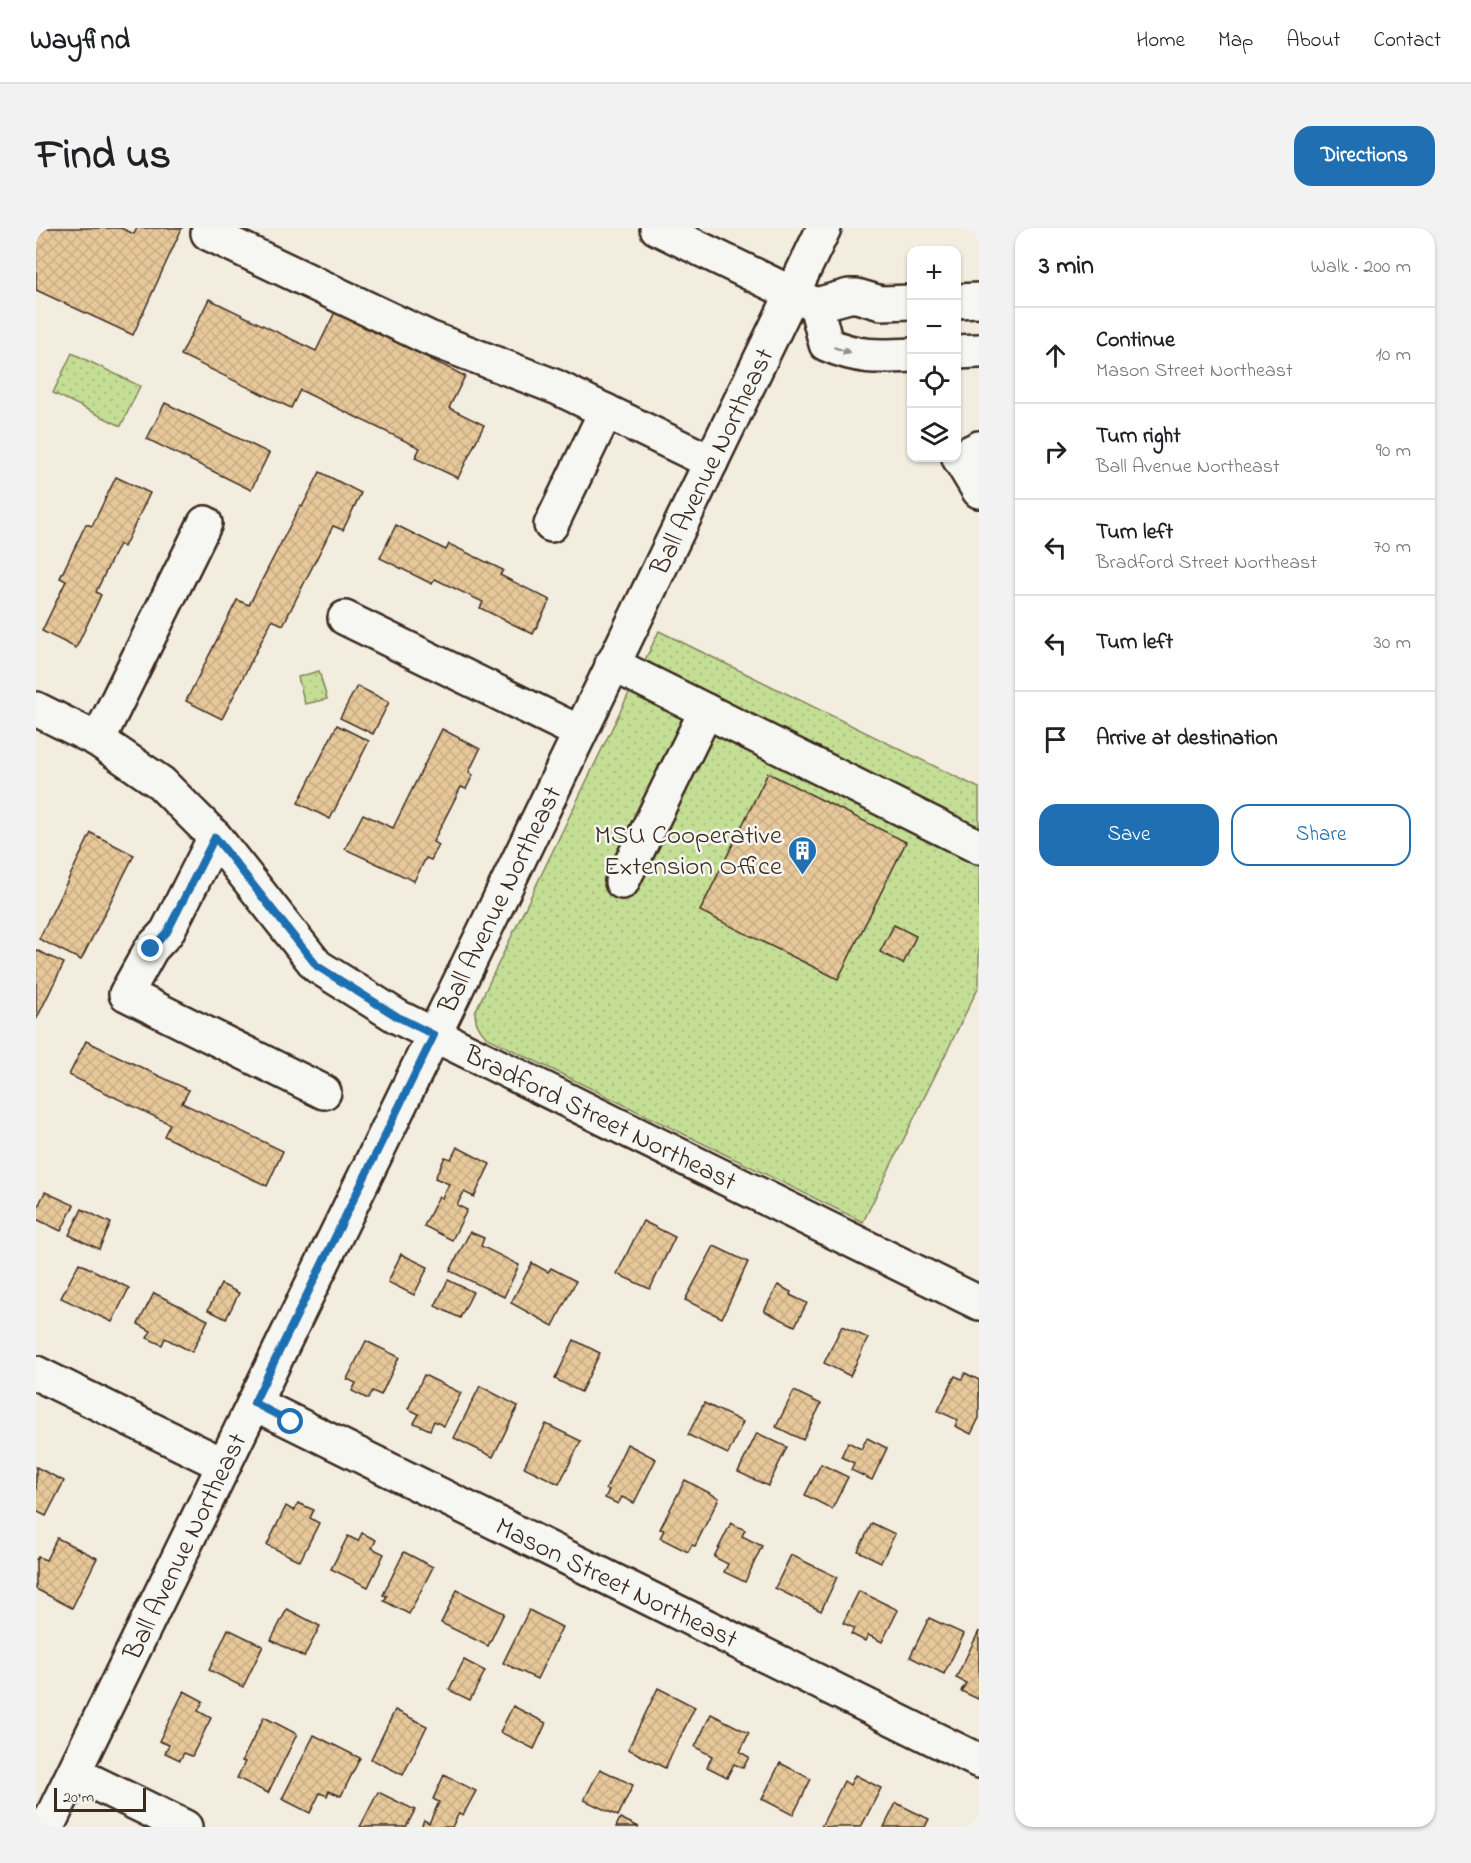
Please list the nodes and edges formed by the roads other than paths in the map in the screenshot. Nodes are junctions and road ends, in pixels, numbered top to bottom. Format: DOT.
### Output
graph roads {
  1 [pos="657,228"];
  2 [pos="824,228"];
  3 [pos="208,233"];
  4 [pos="804,299"];
  5 [pos="979,300"];
  6 [pos="961,301"];
  7 [pos="907,302"];
  8 [pos="979,351"];
  9 [pos="961,352"];
  10 [pos="907,355"];
  11 [pos="606,411"];
  12 [pos="979,448"];
  13 [pos="711,462"];
  14 [pos="979,491"];
  15 [pos="206,523"];
  16 [pos="551,525"];
  17 [pos="345,618"];
  18 [pos="612,664"];
  19 [pos="36,709"];
  20 [pos="706,711"];
  21 [pos="579,732"];
  22 [pos="98,740"];
  23 [pos="215,837"];
  24 [pos="979,847"];
  25 [pos="622,882"];
  26 [pos="434,1035"];
  27 [pos="324,1092"];
  28 [pos="979,1303"];
  29 [pos="36,1373"];
  30 [pos="254,1403"];
  31 [pos="224,1465"];
  32 [pos="979,1761"];
  33 [pos="74,1773"];
  34 [pos="47,1827"];
  35 [pos="185,1827"];
  1 -- 4 [label="street"];
  2 -- 4 [label="street, Ball Avenue Northeast"];
  3 -- 11 [label="street"];
  4 -- 7 [label="street"];
  4 -- 10 [label="street, one-way"];
  4 -- 13 [label="street, Ball Avenue Northeast"];
  5 -- 6 [label="street"];
  8 -- 9 [label="street"];
  11 -- 13 [label="street"];
  11 -- 16 [label="street"];
  12 -- 14 [label="street"];
  13 -- 18 [label="street, Ball Avenue Northeast"];
  15 -- 22 [label="street"];
  17 -- 21 [label="street"];
  18 -- 20 [label="street"];
  18 -- 21 [label="street, Ball Avenue Northeast"];
  19 -- 22 [label="street, Bradford Street Northeast"];
  20 -- 24 [label="street"];
  20 -- 25 [label="street"];
  21 -- 26 [label="street, Ball Avenue Northeast"];
  22 -- 23 [label="street, Bradford Street Northeast"];
  23 -- 26 [label="street, Bradford Street Northeast"];
  23 -- 27 [label="street"];
  26 -- 28 [label="street, Bradford Street Northeast"];
  26 -- 30 [label="street, Ball Avenue Northeast"];
  29 -- 31 [label="street"];
  30 -- 31 [label="street, Ball Avenue Northeast"];
  30 -- 32 [label="street, Mason Street Northeast"];
  31 -- 33 [label="street, Ball Avenue Northeast"];
  33 -- 34 [label="street, Ball Avenue Northeast"];
  33 -- 35 [label="street"];
}
